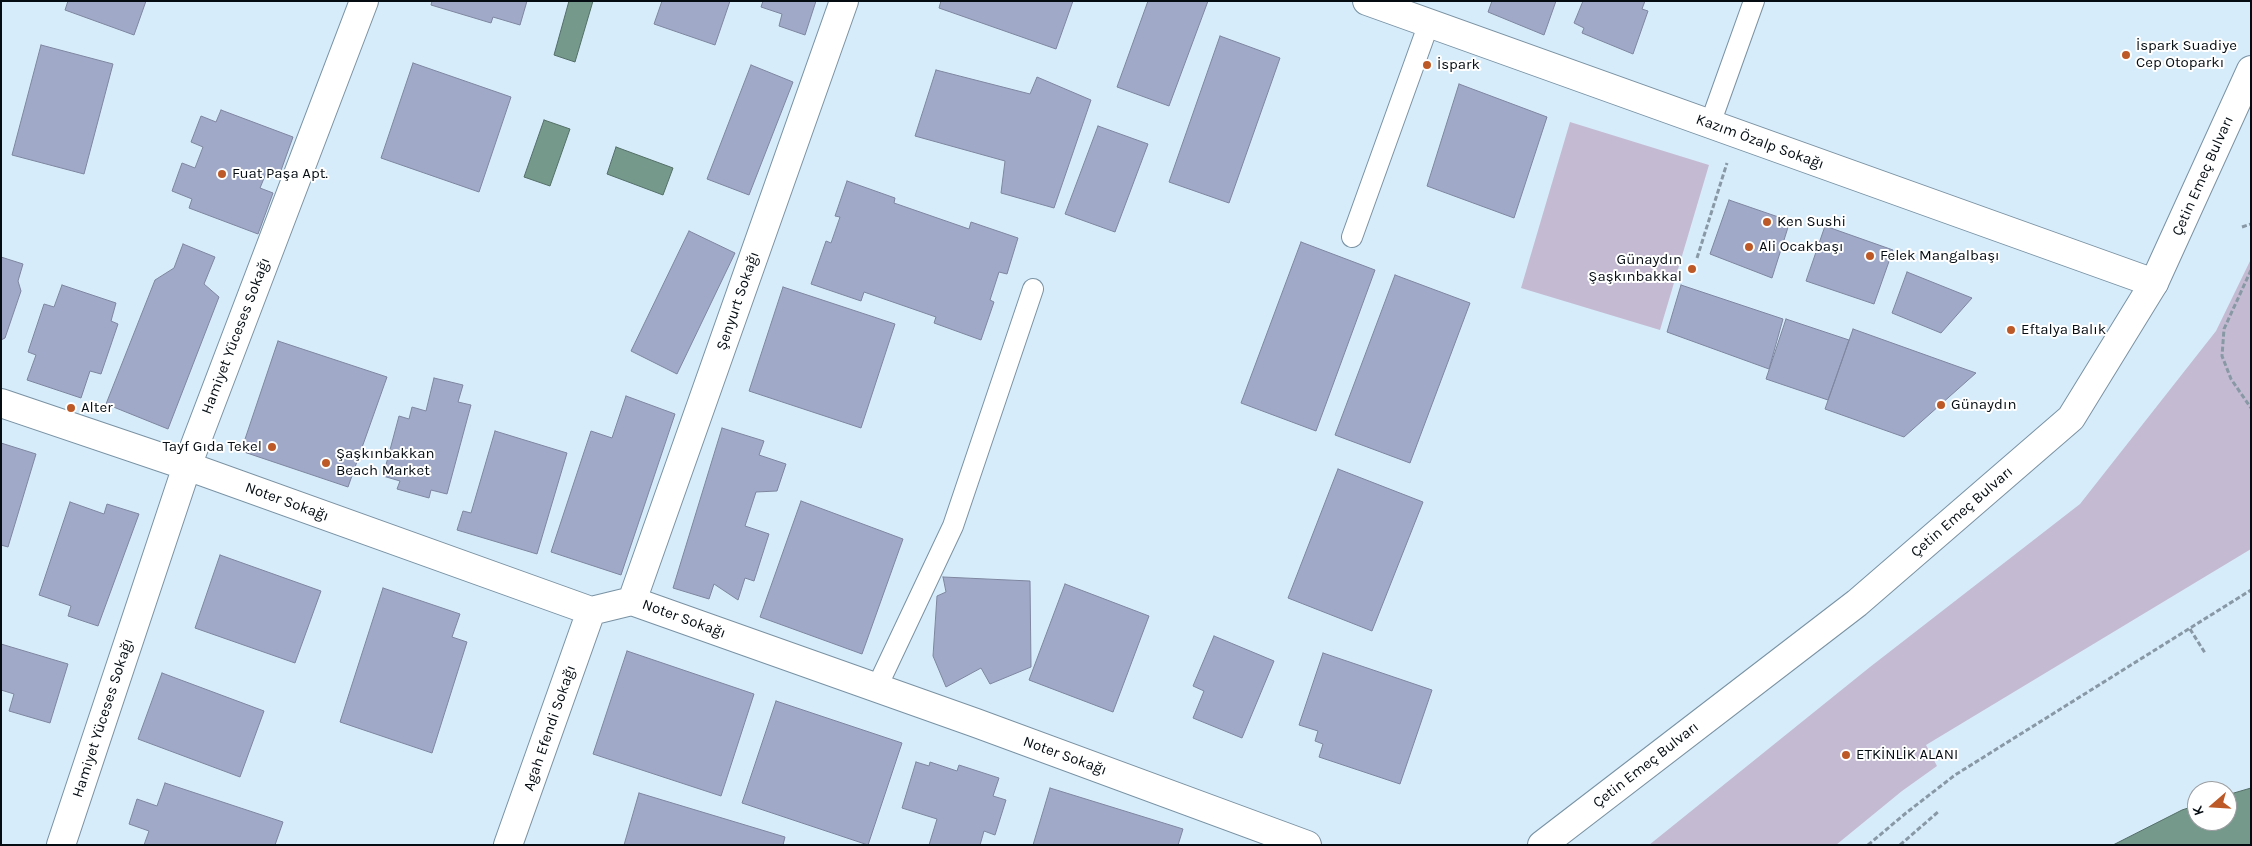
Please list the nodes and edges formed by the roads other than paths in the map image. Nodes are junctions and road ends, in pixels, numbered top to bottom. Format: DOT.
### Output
graph roads {
  1 [pos="364,1"];
  2 [pos="844,1"];
  3 [pos="1367,1"];
  4 [pos="1754,1"];
  5 [pos="1429,23"];
  6 [pos="2251,70"];
  7 [pos="1710,124"];
  8 [pos="1352,237"];
  9 [pos="2154,283"];
  10 [pos="1034,288"];
  11 [pos="1,403"];
  12 [pos="186,466"];
  13 [pos="632,601"];
  14 [pos="591,610"];
  15 [pos="877,687"];
  16 [pos="61,845"];
  17 [pos="508,845"];
  18 [pos="1307,845"];
  19 [pos="1542,845"];
  1 -- 12 [label="street, Hamiyet Yüceses Sokağı"];
  2 -- 13 [label="street, Şenyurt Sokağı"];
  3 -- 5 [label="street, Kazım Özalp Sokağı"];
  4 -- 7 [label="lane"];
  5 -- 7 [label="street, Kazım Özalp Sokağı"];
  5 -- 8 [label="lane"];
  6 -- 9 [label="street, Çetin Emeç Bulvarı"];
  7 -- 9 [label="street, Kazım Özalp Sokağı"];
  9 -- 19 [label="street, Çetin Emeç Bulvarı"];
  10 -- 15 [label="lane"];
  11 -- 12 [label="street, Noter Sokağı"];
  12 -- 14 [label="street, Noter Sokağı"];
  12 -- 16 [label="street, Hamiyet Yüceses Sokağı"];
  13 -- 14 [label="street, Noter Sokağı"];
  13 -- 15 [label="street, Noter Sokağı"];
  14 -- 17 [label="street, Agah Efendi Sokağı"];
  15 -- 18 [label="street, Noter Sokağı"];
}
